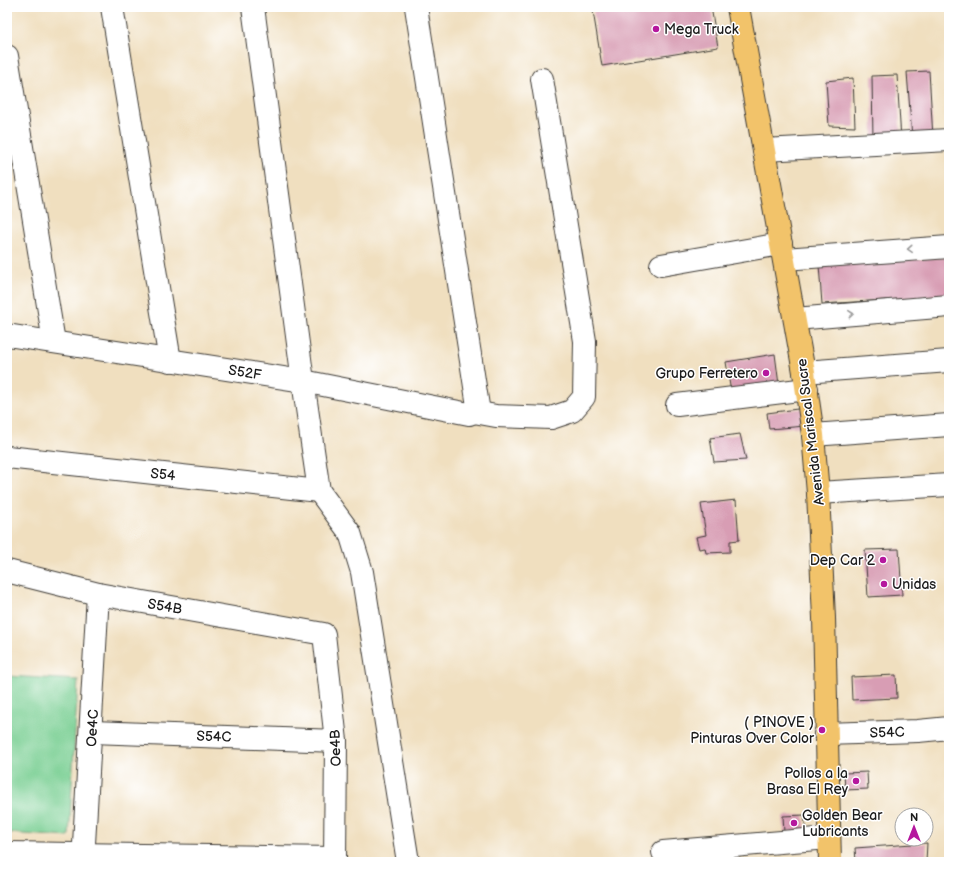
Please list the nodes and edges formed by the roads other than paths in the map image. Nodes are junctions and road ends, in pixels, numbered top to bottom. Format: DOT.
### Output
graph roads {
  1 [pos="112,7"];
  2 [pos="253,7"];
  3 [pos="416,7"];
  4 [pos="738,7"];
  5 [pos="7,56"];
  6 [pos="542,79"];
  7 [pos="949,140"];
  8 [pos="764,150"];
  9 [pos="949,247"];
  10 [pos="782,252"];
  11 [pos="661,265"];
  12 [pos="949,306"];
  13 [pos="795,320"];
  14 [pos="7,335"];
  15 [pos="54,342"];
  16 [pos="170,361"];
  17 [pos="949,361"];
  18 [pos="806,380"];
  19 [pos="303,381"];
  20 [pos="678,405"];
  21 [pos="476,409"];
  22 [pos="949,425"];
  23 [pos="813,435"];
  24 [pos="7,457"];
  25 [pos="949,485"];
  26 [pos="319,491"];
  27 [pos="818,493"];
  28 [pos="7,571"];
  29 [pos="98,594"];
  30 [pos="324,634"];
  31 [pos="949,728"];
  32 [pos="92,732"];
  33 [pos="825,734"];
  34 [pos="336,741"];
  35 [pos="829,838"];
  36 [pos="7,852"];
  37 [pos="663,852"];
  38 [pos="83,858"];
  39 [pos="335,860"];
  40 [pos="408,862"];
  41 [pos="830,862"];
  1 -- 16 [label="street"];
  2 -- 19 [label="street"];
  3 -- 21 [label="street"];
  4 -- 8 [label="main road, Avenida Mariscal Sucre"];
  5 -- 15 [label="street"];
  6 -- 21 [label="street, S52F"];
  7 -- 8 [label="street"];
  8 -- 10 [label="main road, Avenida Mariscal Sucre"];
  9 -- 10 [label="street, one-way"];
  10 -- 11 [label="street"];
  10 -- 13 [label="main road, Avenida Mariscal Sucre"];
  13 -- 12 [label="street, one-way"];
  13 -- 18 [label="main road, Avenida Mariscal Sucre"];
  14 -- 15 [label="street, S52F"];
  15 -- 16 [label="street, S52F"];
  16 -- 19 [label="street, S52F"];
  17 -- 18 [label="street"];
  18 -- 20 [label="street"];
  18 -- 23 [label="main road, Avenida Mariscal Sucre"];
  19 -- 21 [label="street, S52F"];
  19 -- 26 [label="street"];
  22 -- 23 [label="street"];
  23 -- 27 [label="main road, Avenida Mariscal Sucre"];
  24 -- 26 [label="street, S54"];
  25 -- 27 [label="street"];
  26 -- 40 [label="street"];
  27 -- 33 [label="main road, Avenida Mariscal Sucre"];
  28 -- 29 [label="street, S54B"];
  29 -- 30 [label="street, S54B"];
  29 -- 32 [label="street, Oe4C"];
  30 -- 34 [label="street, Oe4B"];
  31 -- 33 [label="street, S54C"];
  32 -- 34 [label="street, S54C"];
  32 -- 38 [label="street, Oe4C"];
  33 -- 35 [label="main road, Avenida Mariscal Sucre"];
  34 -- 39 [label="street, Oe4B"];
  35 -- 37 [label="street"];
  35 -- 41 [label="main road, Avenida Mariscal Sucre"];
  36 -- 38 [label="street"];
  38 -- 39 [label="street"];
}
